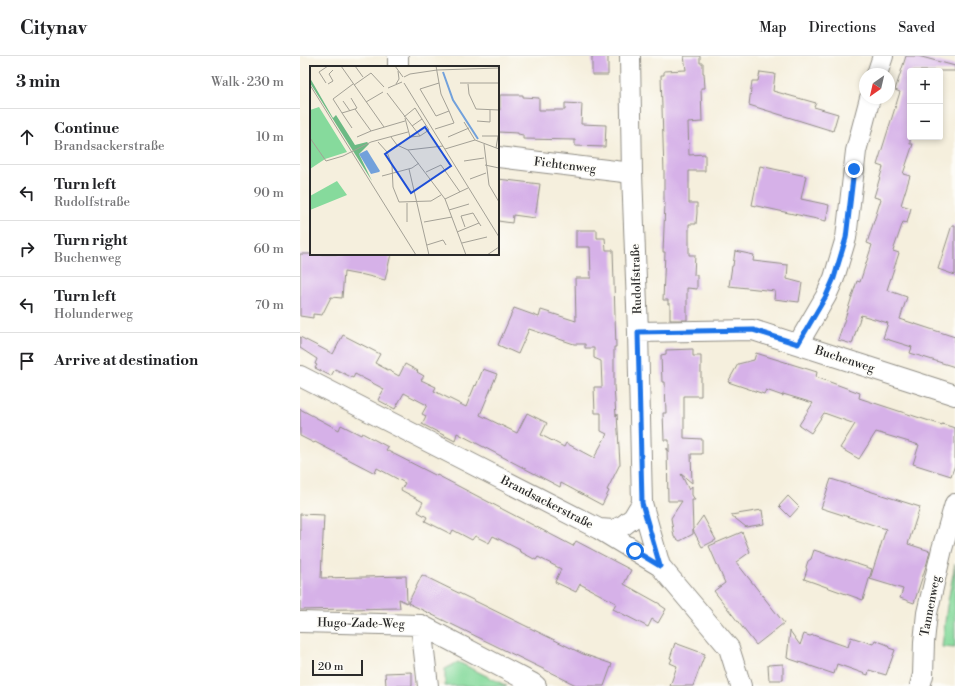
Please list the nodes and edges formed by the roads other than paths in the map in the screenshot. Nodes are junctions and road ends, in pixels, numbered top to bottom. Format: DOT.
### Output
graph roads {
  1 [pos="630,56"];
  2 [pos="883,56"];
  3 [pos="879,68"];
  4 [pos="868,104"];
  5 [pos="499,156"];
  6 [pos="632,174"];
  7 [pos="638,332"];
  8 [pos="798,344"];
  9 [pos="300,376"];
  10 [pos="955,395"];
  11 [pos="642,503"];
  12 [pos="955,504"];
  13 [pos="599,529"];
  14 [pos="660,566"];
  15 [pos="300,622"];
  16 [pos="421,625"];
  17 [pos="428,686"];
  18 [pos="536,686"];
  19 [pos="741,686"];
  20 [pos="920,686"];
  1 -- 6 [label="street, Rudolfstraße"];
  2 -- 3 [label="street"];
  4 -- 8 [label="street"];
  5 -- 6 [label="street, Fichtenweg"];
  6 -- 7 [label="street, Rudolfstraße"];
  7 -- 8 [label="street, Buchenweg"];
  7 -- 11 [label="street, Rudolfstraße"];
  8 -- 10 [label="street, Buchenweg"];
  9 -- 13 [label="street, Brandsackerstraße"];
  11 -- 13 [label="street"];
  11 -- 14 [label="street, Rudolfstraße"];
  12 -- 20 [label="street, Tannenweg"];
  13 -- 14 [label="street, Brandsackerstraße"];
  14 -- 19 [label="street, Brandsackerstraße"];
  15 -- 16 [label="street, Hugo-Zade-Weg"];
  16 -- 17 [label="street, Hugo-Zade-Weg"];
  16 -- 18 [label="street, Hugo-Zade-Weg"];
}
